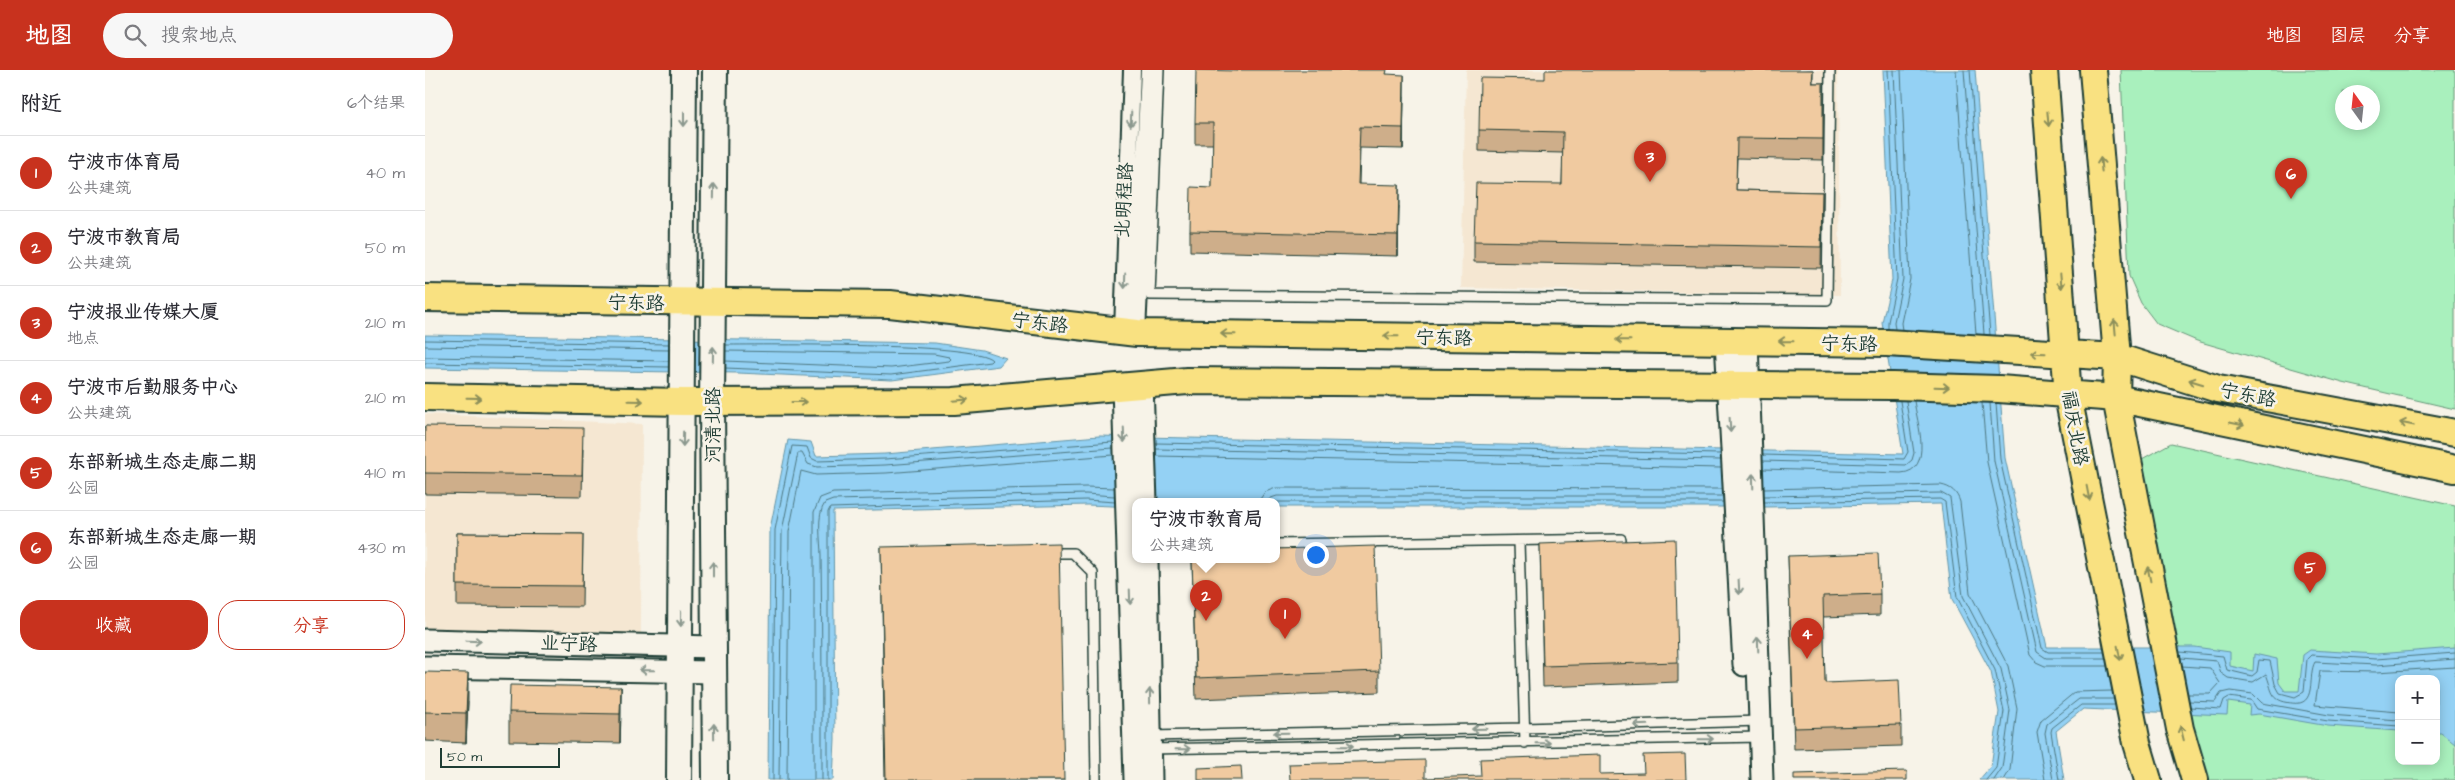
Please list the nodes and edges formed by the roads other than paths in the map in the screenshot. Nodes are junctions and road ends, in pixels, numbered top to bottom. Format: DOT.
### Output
graph roads {
  1 [pos="684,70"];
  2 [pos="715,70"];
  3 [pos="1132,70"];
  4 [pos="1149,70"];
  5 [pos="1159,70"];
  6 [pos="1830,70"];
  7 [pos="2044,70"];
  8 [pos="2093,70"];
  9 [pos="425,298"];
  10 [pos="683,302"];
  11 [pos="713,302"];
  12 [pos="1130,332"];
  13 [pos="1737,341"];
  14 [pos="2067,354"];
  15 [pos="2117,357"];
  16 [pos="1739,384"];
  17 [pos="1133,385"];
  18 [pos="2068,396"];
  19 [pos="425,397"];
  20 [pos="2116,398"];
  21 [pos="683,402"];
  22 [pos="712,402"];
  23 [pos="2455,433"];
  24 [pos="2455,469"];
  25 [pos="1136,498"];
  26 [pos="1146,498"];
  27 [pos="1621,539"];
  28 [pos="1519,542"];
  29 [pos="1280,544"];
  30 [pos="1035,554"];
  31 [pos="1137,563"];
  32 [pos="1147,563"];
  33 [pos="425,640"];
  34 [pos="681,646"];
  35 [pos="713,647"];
  36 [pos="425,667"];
  37 [pos="681,671"];
  38 [pos="713,672"];
  39 [pos="1524,728"];
  40 [pos="1754,730"];
  41 [pos="1142,743"];
  42 [pos="1525,743"];
  43 [pos="679,780"];
  44 [pos="715,780"];
  45 [pos="1096,780"];
  46 [pos="1135,780"];
  47 [pos="1151,780"];
  48 [pos="1749,780"];
  49 [pos="1762,780"];
  50 [pos="2148,780"];
  51 [pos="2195,780"];
  1 -- 10 [label="main road, 河清北路, one-way"];
  11 -- 2 [label="main road, 河清北路, one-way"];
  3 -- 12 [label="street, 北明程路, one-way"];
  4 -- 12 [label="street, 北明程路"];
  5 -- 6 [label="lane"];
  7 -- 14 [label="main road, 福庆北路, one-way"];
  15 -- 8 [label="main road, one-way"];
  9 -- 10 [label="main road, 宁东路"];
  10 -- 11 [label="main road, 宁东路"];
  10 -- 21 [label="main road, 河清北路"];
  11 -- 12 [label="main road, 宁东路"];
  22 -- 11 [label="main road, 河清北路, one-way"];
  13 -- 12 [label="main road, 宁东路, one-way"];
  14 -- 13 [label="main road, 宁东路, one-way"];
  13 -- 16 [label="street"];
  14 -- 15 [label="main road, 宁东路"];
  14 -- 18 [label="main road, 福庆北路"];
  15 -- 20 [label="main road"];
  23 -- 15 [label="main road, 宁东路, one-way"];
  16 -- 17 [label="main road, 宁东路"];
  16 -- 18 [label="main road, 宁东路, one-way"];
  16 -- 40 [label="street"];
  22 -- 17 [label="main road, 宁东路, one-way"];
  17 -- 25 [label="street, one-way"];
  17 -- 26 [label="street"];
  18 -- 20 [label="main road, 宁东路"];
  18 -- 50 [label="main road, 福庆北路, one-way"];
  19 -- 21 [label="main road, 宁东路, one-way"];
  20 -- 24 [label="main road, 宁东路, one-way"];
  51 -- 20 [label="main road, one-way"];
  21 -- 22 [label="main road, 宁东路"];
  21 -- 34 [label="main road, 河清北路, one-way"];
  35 -- 22 [label="main road, 河清北路, one-way"];
  27 -- 28 [label="lane"];
  28 -- 29 [label="lane"];
  28 -- 39 [label="lane"];
  30 -- 45 [label="lane"];
  31 -- 41 [label="street, one-way"];
  41 -- 32 [label="street, one-way"];
  33 -- 34 [label="street, 业宁路, one-way"];
  34 -- 35 [label="street, 业宁路"];
  34 -- 37 [label="main road, 河清北路"];
  35 -- 38 [label="main road, 河清北路"];
  37 -- 36 [label="street, 业宁路, one-way"];
  37 -- 38 [label="street, 业宁路"];
  37 -- 43 [label="main road, 河清北路"];
  44 -- 38 [label="main road, 河清北路, one-way"];
  40 -- 39 [label="lane, one-way"];
  39 -- 41 [label="lane, one-way"];
  39 -- 42 [label="lane"];
  42 -- 40 [label="lane, one-way"];
  40 -- 48 [label="street"];
  40 -- 49 [label="street"];
  41 -- 42 [label="lane, one-way"];
  41 -- 46 [label="street"];
  41 -- 47 [label="street"];
}
